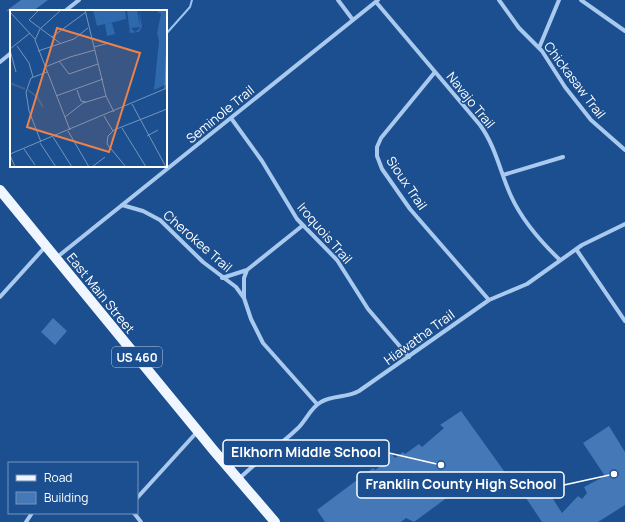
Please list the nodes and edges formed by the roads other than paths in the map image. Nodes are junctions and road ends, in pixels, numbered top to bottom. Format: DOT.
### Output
graph roads {
  1 [pos="79,0"];
  2 [pos="338,0"];
  3 [pos="500,0"];
  4 [pos="559,0"];
  5 [pos="581,0"];
  6 [pos="377,1"];
  7 [pos="66,10"];
  8 [pos="353,20"];
  9 [pos="625,31"];
  10 [pos="539,48"];
  11 [pos="10,54"];
  12 [pos="0,62"];
  13 [pos="435,72"];
  14 [pos="231,118"];
  15 [pos="625,150"];
  16 [pos="563,157"];
  17 [pos="503,175"];
  18 [pos="0,190"];
  19 [pos="122,205"];
  20 [pos="625,224"];
  21 [pos="302,226"];
  22 [pos="46,247"];
  23 [pos="576,249"];
  24 [pos="56,258"];
  25 [pos="560,260"];
  26 [pos="247,270"];
  27 [pos="222,278"];
  28 [pos="0,297"];
  29 [pos="244,298"];
  30 [pos="489,300"];
  31 [pos="625,321"];
  32 [pos="409,357"];
  33 [pos="317,404"];
  34 [pos="198,431"];
  35 [pos="239,480"];
  36 [pos="138,497"];
  37 [pos="135,514"];
  38 [pos="141,522"];
  39 [pos="275,522"];
  1 -- 7 [label="street"];
  2 -- 8 [label="street"];
  3 -- 10 [label="street, Chickasaw Trail"];
  4 -- 10 [label="street"];
  5 -- 9 [label="street"];
  6 -- 8 [label="street, Seminole Trail"];
  6 -- 13 [label="street, Navajo Trail"];
  8 -- 14 [label="street, Seminole Trail"];
  10 -- 15 [label="street, Chickasaw Trail"];
  11 -- 12 [label="street"];
  13 -- 17 [label="street, Navajo Trail"];
  13 -- 30 [label="street, Sioux Trail"];
  14 -- 19 [label="street, Seminole Trail"];
  14 -- 21 [label="street, Iroquois Trail"];
  16 -- 17 [label="street"];
  17 -- 25 [label="street, Navajo Trail"];
  18 -- 22 [label="main road, East Main Street / US 460"];
  19 -- 24 [label="street, Seminole Trail"];
  19 -- 27 [label="street, Cherokee Trail"];
  20 -- 23 [label="street, Hiawatha Trail"];
  21 -- 26 [label="street"];
  21 -- 32 [label="street, Iroquois Trail"];
  22 -- 24 [label="main road, East Main Street / US 460"];
  22 -- 28 [label="street"];
  23 -- 25 [label="street, Hiawatha Trail"];
  23 -- 31 [label="street"];
  24 -- 34 [label="main road, East Main Street / US 460"];
  25 -- 30 [label="street, Hiawatha Trail"];
  26 -- 27 [label="street"];
  26 -- 29 [label="street"];
  27 -- 29 [label="street, Cherokee Trail"];
  29 -- 33 [label="street, Cherokee Trail"];
  30 -- 32 [label="street, Hiawatha Trail"];
  32 -- 33 [label="street, Hiawatha Trail"];
  33 -- 35 [label="street"];
  34 -- 35 [label="main road, East Main Street / US 460"];
  34 -- 36 [label="street"];
  35 -- 39 [label="main road, East Main Street / US 460"];
  37 -- 38 [label="street"];
}
